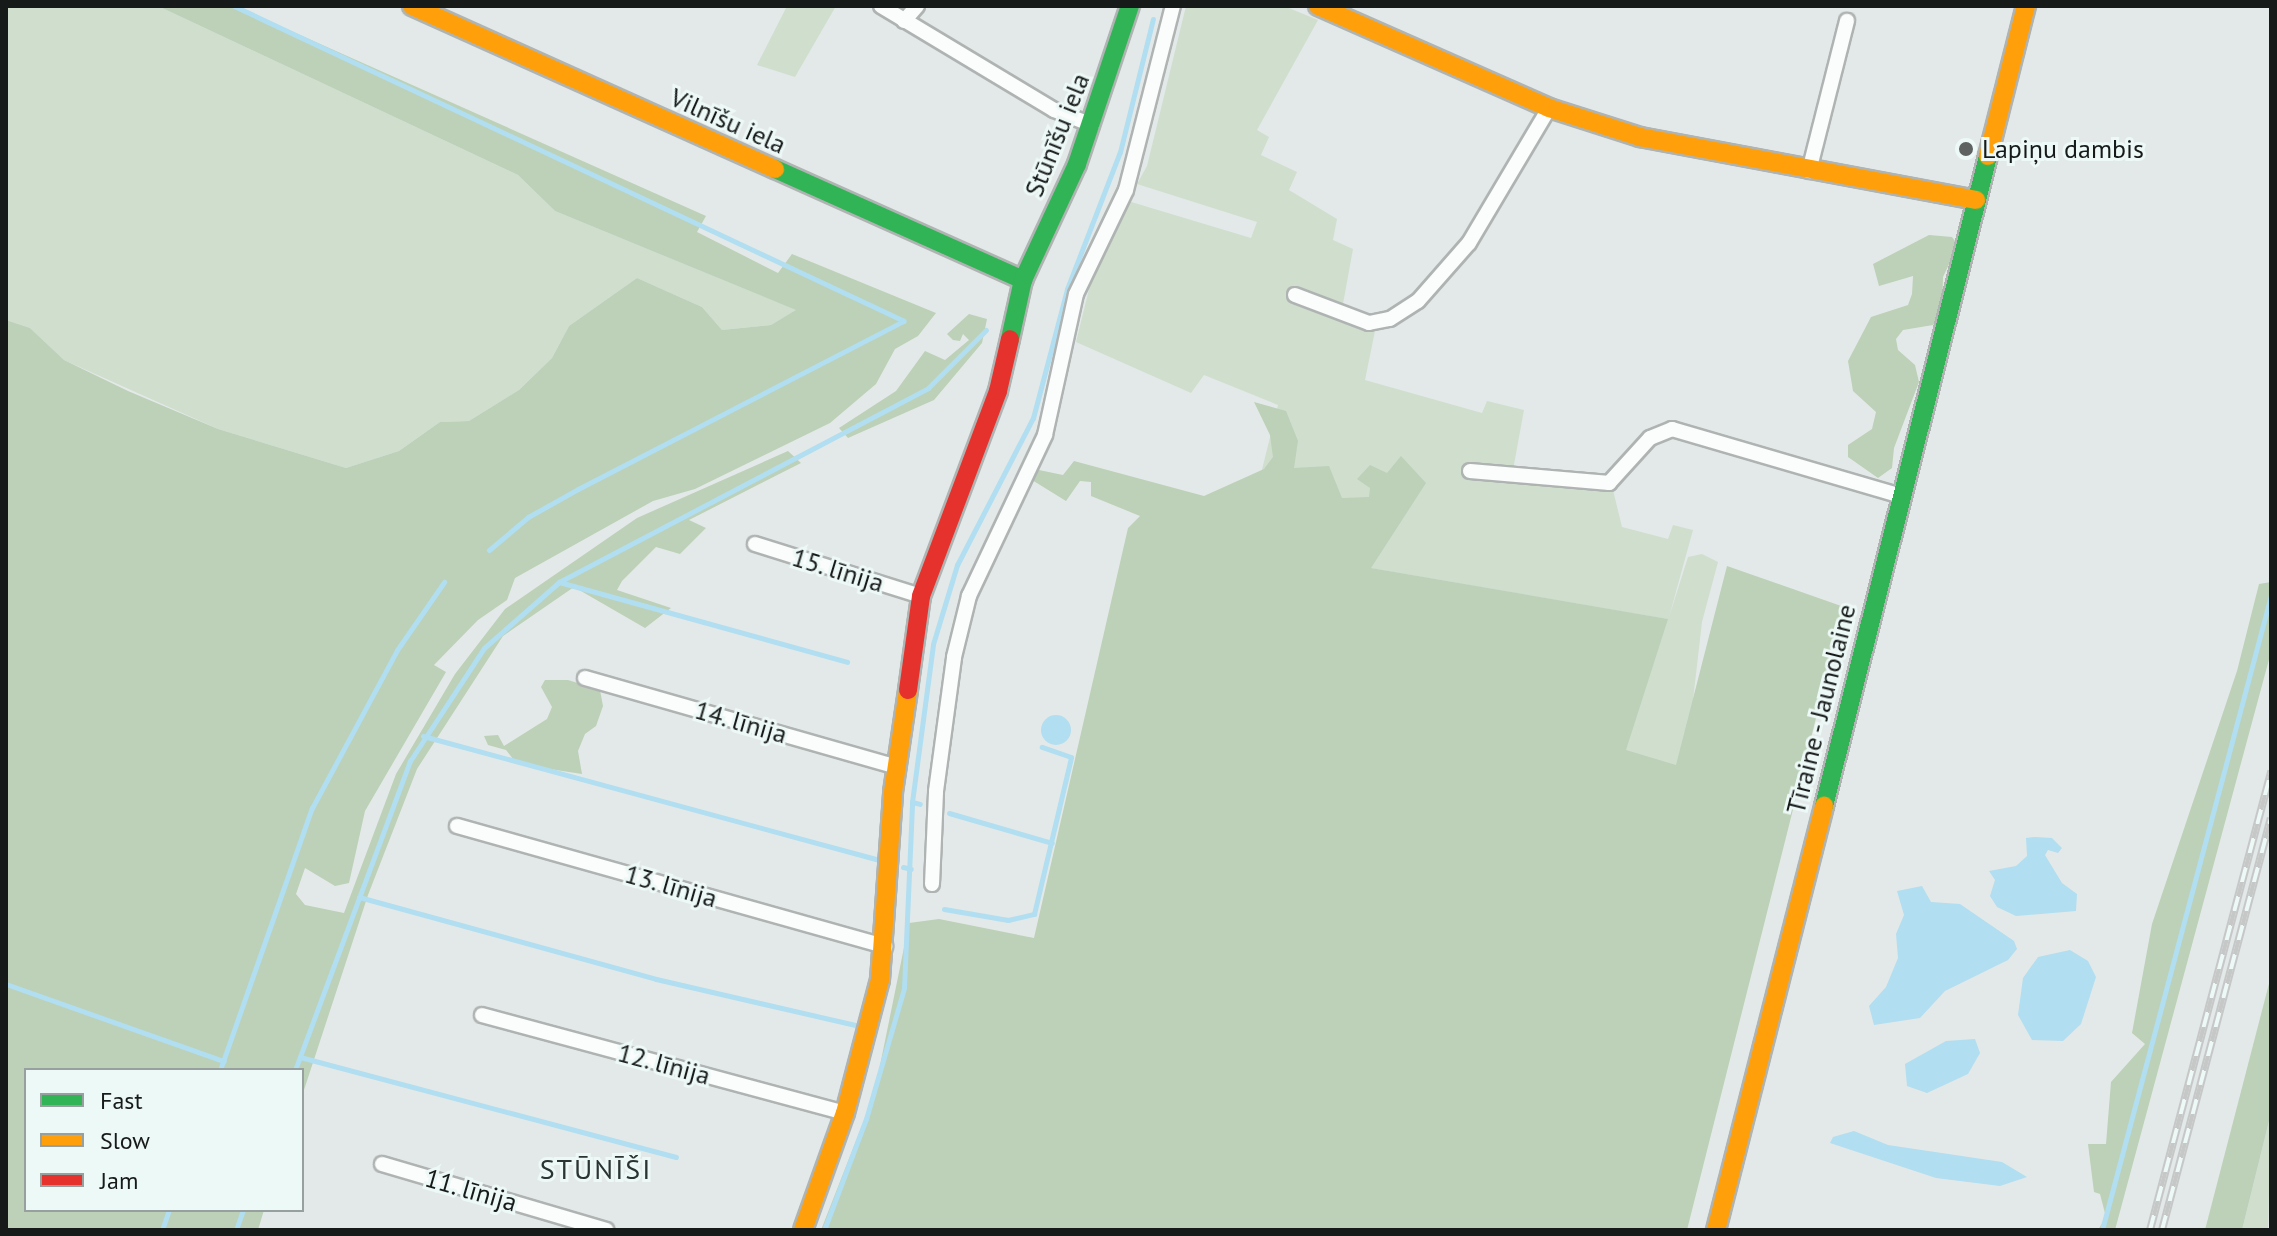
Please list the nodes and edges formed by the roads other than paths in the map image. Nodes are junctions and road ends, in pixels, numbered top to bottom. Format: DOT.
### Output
graph roads {
  1 [pos="412,6"];
  2 [pos="881,6"];
  3 [pos="917,6"];
  4 [pos="1130,6"];
  5 [pos="1173,6"];
  6 [pos="1318,6"];
  7 [pos="2026,6"];
  8 [pos="904,21"];
  9 [pos="1847,21"];
  10 [pos="1549,108"];
  11 [pos="1092,125"];
  12 [pos="1809,171"];
  13 [pos="1976,200"];
  14 [pos="1023,280"];
  15 [pos="1295,295"];
  16 [pos="1470,471"];
  17 [pos="1901,496"];
  18 [pos="755,544"];
  19 [pos="921,596"];
  20 [pos="585,678"];
  21 [pos="897,767"];
  22 [pos="457,826"];
  23 [pos="932,884"];
  24 [pos="885,946"];
  25 [pos="482,1015"];
  26 [pos="845,1113"];
  27 [pos="382,1164"];
  28 [pos="606,1230"];
  29 [pos="803,1230"];
  30 [pos="1716,1230"];
  1 -- 14 [label="street, Vilnīšu iela"];
  2 -- 8 [label="street"];
  3 -- 8 [label="street"];
  4 -- 11 [label="street, Stūnīšu iela"];
  5 -- 23 [label="street"];
  6 -- 10 [label="street"];
  7 -- 13 [label="street, Tīraine - Jaunolaine"];
  8 -- 11 [label="street"];
  9 -- 12 [label="street"];
  10 -- 12 [label="street"];
  10 -- 15 [label="street"];
  11 -- 14 [label="street, Stūnīšu iela"];
  12 -- 13 [label="street"];
  13 -- 17 [label="street, Tīraine - Jaunolaine"];
  14 -- 19 [label="street, Stūnīšu iela"];
  16 -- 17 [label="street"];
  17 -- 30 [label="street, Tīraine - Jaunolaine"];
  18 -- 19 [label="street, 15. līnija"];
  19 -- 21 [label="street, Stūnīšu iela"];
  20 -- 21 [label="street, 14. līnija"];
  21 -- 24 [label="street, Stūnīšu iela"];
  22 -- 24 [label="street, 13. līnija"];
  24 -- 26 [label="street, Stūnīšu iela"];
  25 -- 26 [label="street, 12. līnija"];
  26 -- 29 [label="street, Stūnīšu iela"];
  27 -- 28 [label="street, 11. līnija"];
}
